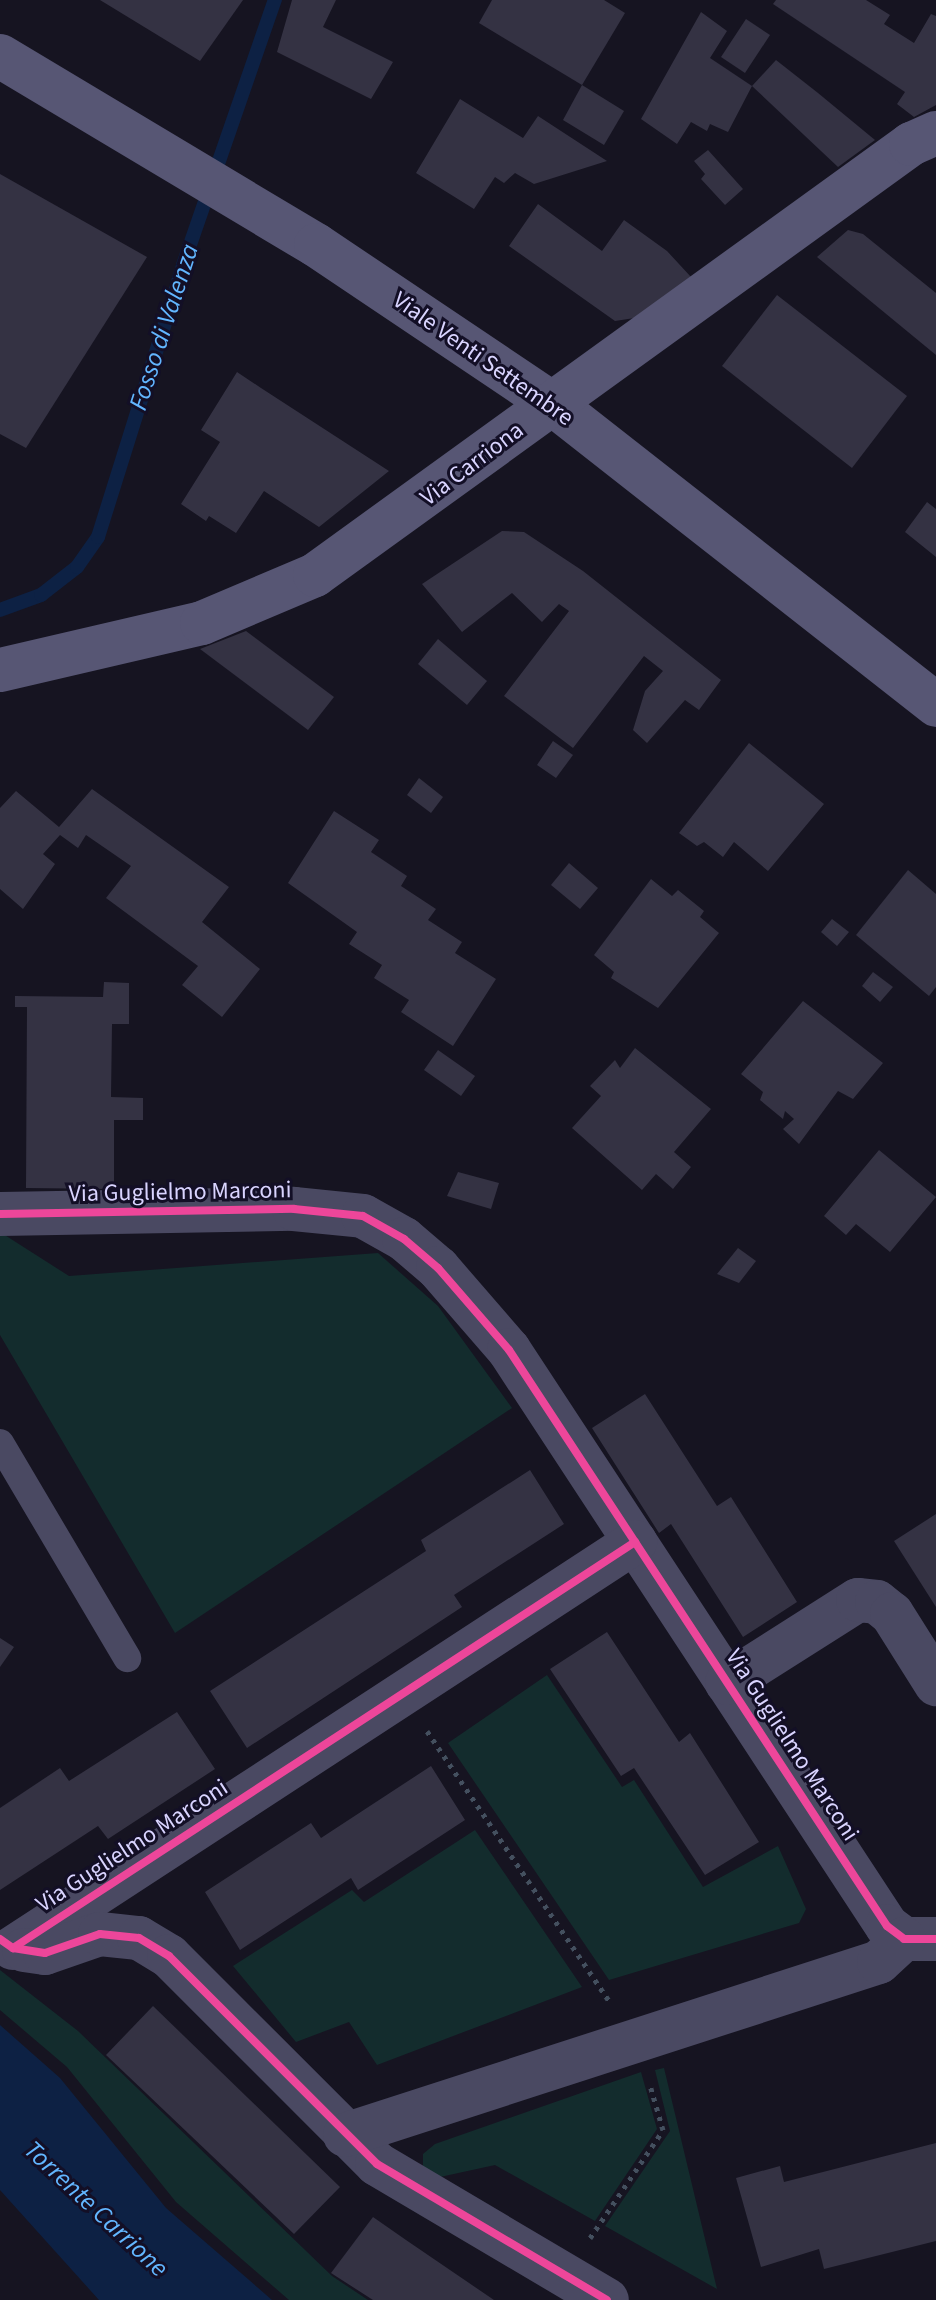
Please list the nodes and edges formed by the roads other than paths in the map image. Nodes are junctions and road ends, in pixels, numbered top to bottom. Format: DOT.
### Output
graph roads {
  1 [pos="0,56"];
  2 [pos="936,133"];
  3 [pos="554,405"];
  4 [pos="0,670"];
  5 [pos="936,705"];
  6 [pos="0,1214"];
  7 [pos="0,1443"];
  8 [pos="635,1542"];
  9 [pos="127,1658"];
  10 [pos="727,1683"];
  11 [pos="936,1684"];
  12 [pos="920,1939"];
  13 [pos="7,1943"];
  14 [pos="345,2135"];
  15 [pos="607,2300"];
  1 -- 3 [label="main road, Viale Venti Settembre"];
  2 -- 3 [label="main road, Via Carriona"];
  3 -- 4 [label="main road, Via Carriona"];
  3 -- 5 [label="main road, Viale Venti Settembre"];
  6 -- 8 [label="street, Via Guglielmo Marconi"];
  7 -- 9 [label="lane"];
  8 -- 10 [label="street, Via Guglielmo Marconi"];
  8 -- 13 [label="street, Via Guglielmo Marconi"];
  10 -- 11 [label="street, Via Guglielmo Marconi"];
  10 -- 12 [label="street, Via Guglielmo Marconi"];
  12 -- 14 [label="street, Via Guglielmo Marconi"];
  13 -- 14 [label="street, Via Guglielmo Marconi"];
  14 -- 15 [label="street, Via Guglielmo Marconi"];
}
